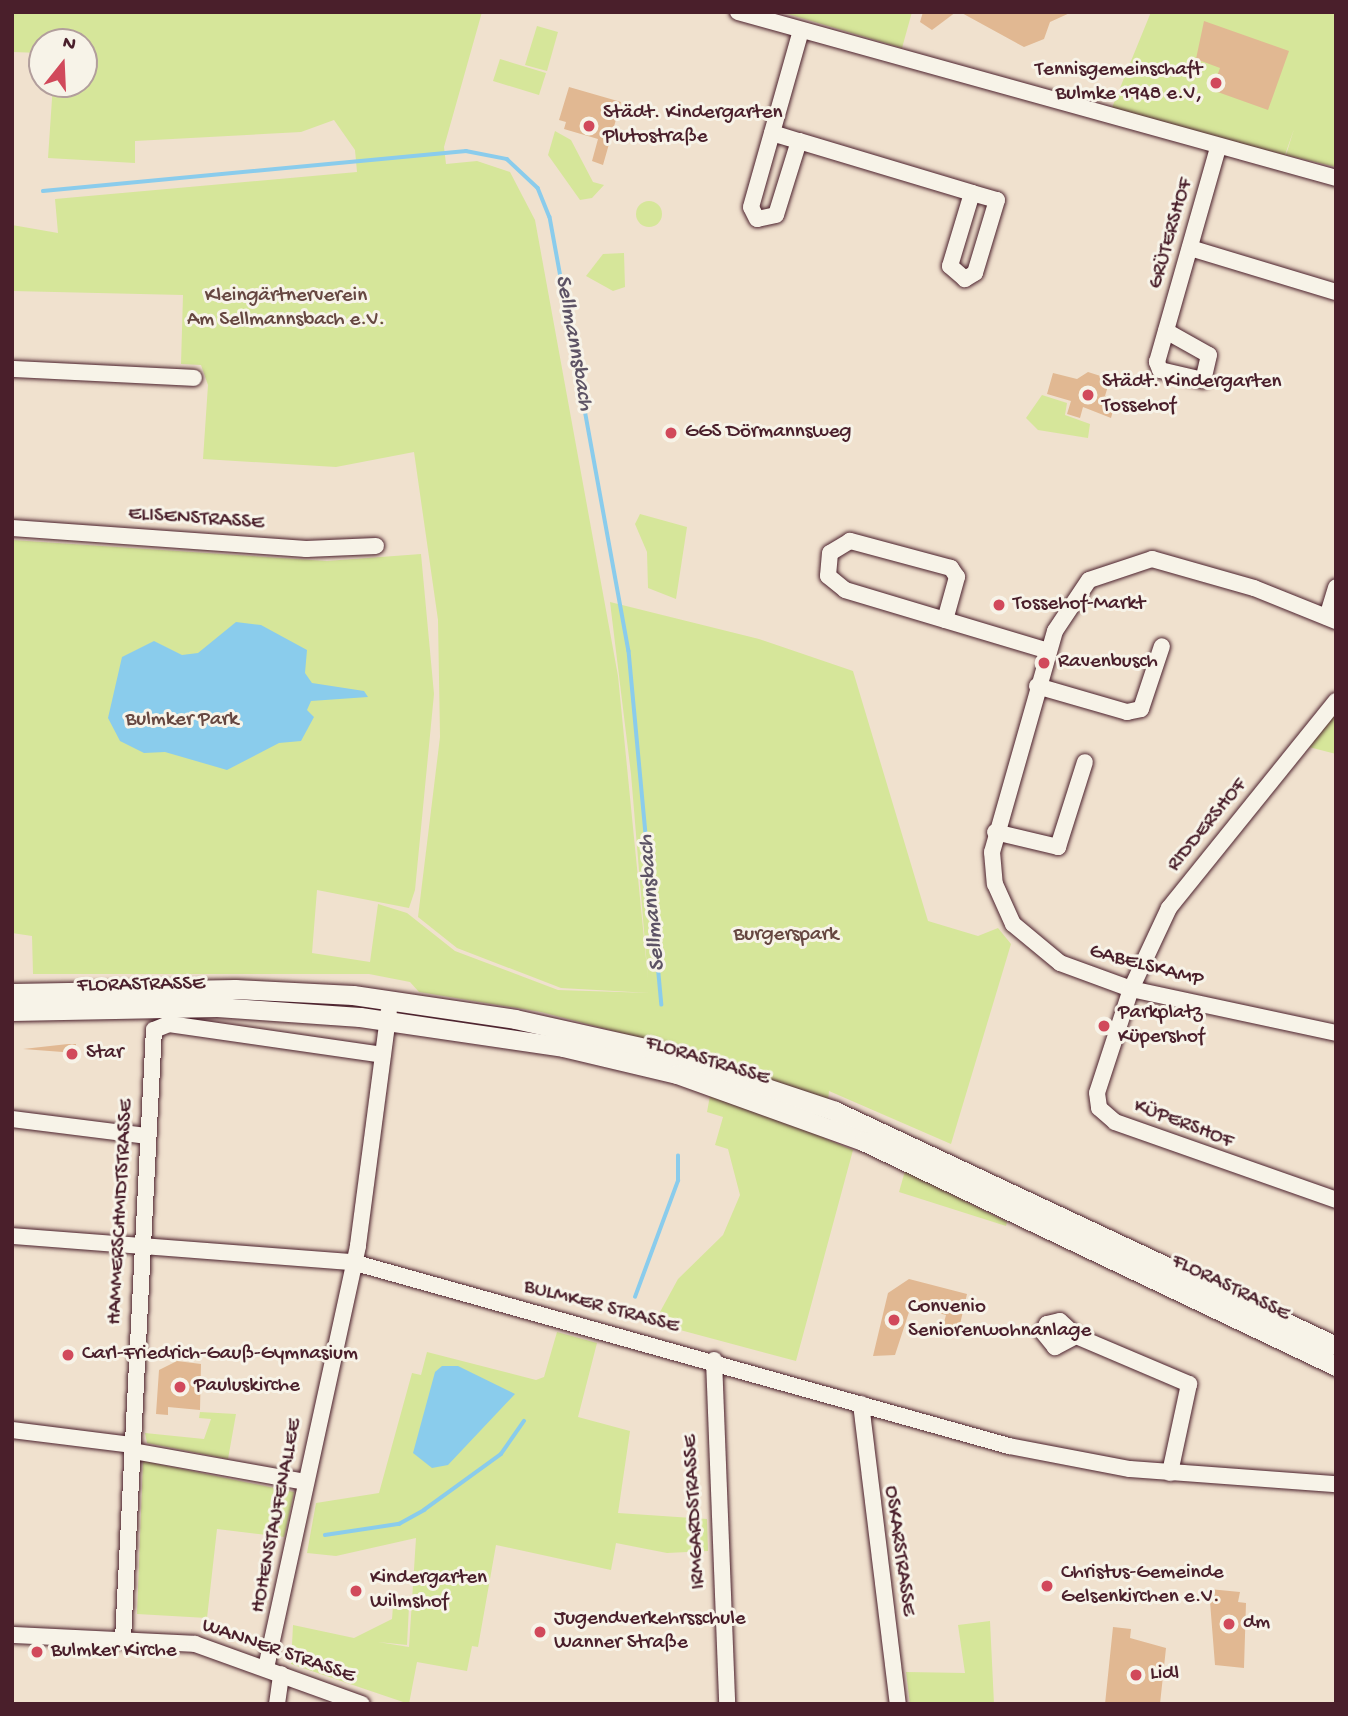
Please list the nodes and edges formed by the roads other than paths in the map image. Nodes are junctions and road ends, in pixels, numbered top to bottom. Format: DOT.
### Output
graph roads {
  1 [pos="738,12"];
  2 [pos="801,30"];
  3 [pos="772,133"];
  4 [pos="799,141"];
  5 [pos="1218,148"];
  6 [pos="1336,178"];
  7 [pos="972,193"];
  8 [pos="1190,248"];
  9 [pos="1336,292"];
  10 [pos="1166,331"];
  11 [pos="12,369"];
  12 [pos="194,378"];
  13 [pos="12,528"];
  14 [pos="376,546"];
  15 [pos="1336,587"];
  16 [pos="1331,619"];
  17 [pos="945,620"];
  18 [pos="1162,646"];
  19 [pos="1048,651"];
  20 [pos="1037,686"];
  21 [pos="1336,701"];
  22 [pos="1085,762"];
  23 [pos="995,832"];
  24 [pos="1131,989"];
  25 [pos="12,993"];
  26 [pos="390,999"];
  27 [pos="12,1011"];
  28 [pos="387,1021"];
  29 [pos="1336,1033"];
  30 [pos="151,1037"];
  31 [pos="383,1055"];
  32 [pos="12,1119"];
  33 [pos="146,1136"];
  34 [pos="1336,1200"];
  35 [pos="12,1236"];
  36 [pos="141,1244"];
  37 [pos="352,1262"];
  38 [pos="1076,1336"];
  39 [pos="1336,1346"];
  40 [pos="714,1360"];
  41 [pos="1336,1367"];
  42 [pos="861,1404"];
  43 [pos="12,1430"];
  44 [pos="133,1448"];
  45 [pos="1170,1473"];
  46 [pos="306,1482"];
  47 [pos="1336,1483"];
  48 [pos="12,1635"];
  49 [pos="123,1639"];
  50 [pos="274,1671"];
  51 [pos="277,1704"];
  52 [pos="362,1704"];
  53 [pos="727,1704"];
  54 [pos="898,1704"];
  1 -- 2 [label="street"];
  2 -- 3 [label="street"];
  2 -- 5 [label="street"];
  3 -- 4 [label="street"];
  3 -- 4 [label="street"];
  4 -- 7 [label="street"];
  5 -- 6 [label="street"];
  5 -- 8 [label="street, GRÜTERSHOF"];
  7 -- 7 [label="street"];
  8 -- 9 [label="street"];
  8 -- 10 [label="street, GRÜTERSHOF"];
  11 -- 12 [label="street"];
  13 -- 14 [label="street, ELISENSTRASSE"];
  15 -- 16 [label="street"];
  16 -- 19 [label="street, GABELSKAMP"];
  17 -- 17 [label="street"];
  17 -- 19 [label="street"];
  18 -- 20 [label="street"];
  19 -- 20 [label="street, GABELSKAMP"];
  20 -- 23 [label="street, GABELSKAMP"];
  21 -- 24 [label="street, RIDDERSHOF"];
  22 -- 23 [label="street"];
  23 -- 24 [label="street, GABELSKAMP"];
  24 -- 29 [label="street, GABELSKAMP"];
  24 -- 34 [label="street, KÜPERSHOF"];
  25 -- 26 [label="main road, FLORASTRASSE"];
  26 -- 28 [label="street, HOHENSTAUFENALLEE"];
  26 -- 39 [label="main road, FLORASTRASSE"];
  27 -- 28 [label="main road, FLORASTRASSE"];
  28 -- 31 [label="street, HOHENSTAUFENALLEE"];
  28 -- 41 [label="main road, FLORASTRASSE"];
  30 -- 31 [label="street, FLORASTRASSE"];
  30 -- 33 [label="street, HAMMERSCHMIDTSTRASSE"];
  31 -- 37 [label="street, HOHENSTAUFENALLEE"];
  32 -- 33 [label="street"];
  33 -- 36 [label="street, HAMMERSCHMIDTSTRASSE"];
  35 -- 36 [label="street, BULMKER STRASSE"];
  36 -- 37 [label="street, BULMKER STRASSE"];
  36 -- 44 [label="street, HAMMERSCHMIDTSTRASSE"];
  37 -- 40 [label="street, BULMKER STRASSE"];
  37 -- 46 [label="street, HOHENSTAUFENALLEE"];
  38 -- 45 [label="street"];
  40 -- 42 [label="street, BULMKER STRASSE"];
  40 -- 53 [label="street, IRMGARDSTRASSE"];
  42 -- 45 [label="street, BULMKER STRASSE"];
  42 -- 54 [label="street, OSKARSTRASSE"];
  43 -- 44 [label="street"];
  44 -- 46 [label="street"];
  44 -- 49 [label="street, HAMMERSCHMIDTSTRASSE"];
  45 -- 47 [label="street, BULMKER STRASSE"];
  46 -- 50 [label="street, HOHENSTAUFENALLEE"];
  48 -- 49 [label="street, WANNER STRASSE"];
  49 -- 50 [label="street, WANNER STRASSE"];
  50 -- 51 [label="street, HOHENSTAUFENALLEE"];
  50 -- 52 [label="street, WANNER STRASSE"];
}
